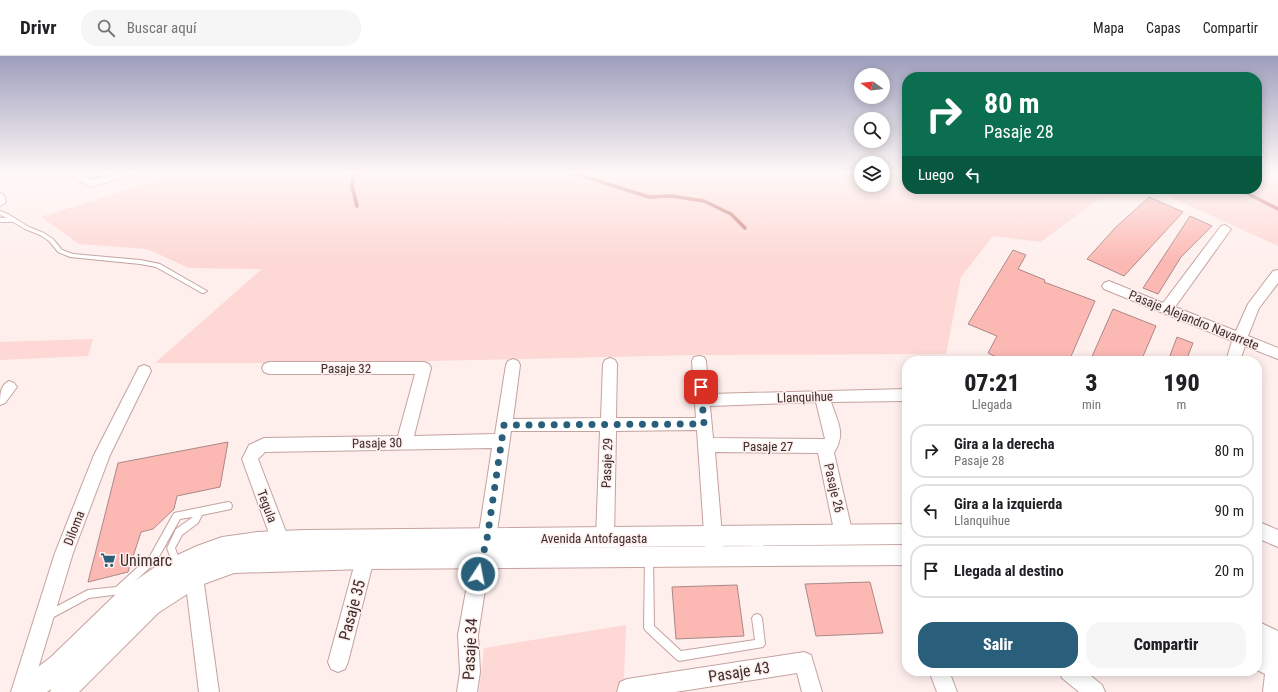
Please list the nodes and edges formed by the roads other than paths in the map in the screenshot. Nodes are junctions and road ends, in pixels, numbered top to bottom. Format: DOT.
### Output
graph roads {
  1 [pos="0,213"];
  2 [pos="0,220"];
  3 [pos="13,220"];
  4 [pos="1225,229"];
  5 [pos="1278,274"];
  6 [pos="1109,286"];
  7 [pos="204,291"];
  8 [pos="1166,309"];
  9 [pos="1240,338"];
  10 [pos="1278,354"];
  11 [pos="1235,356"];
  12 [pos="699,361"];
  13 [pos="610,364"];
  14 [pos="513,365"];
  15 [pos="269,368"];
  16 [pos="144,371"];
  17 [pos="9,387"];
  18 [pos="902,395"];
  19 [pos="822,396"];
  20 [pos="0,399"];
  21 [pos="702,400"];
  22 [pos="608,424"];
  23 [pos="704,424"];
  24 [pos="503,433"];
  25 [pos="404,442"];
  26 [pos="706,445"];
  27 [pos="829,446"];
  28 [pos="254,451"];
  29 [pos="228,506"];
  30 [pos="200,511"];
  31 [pos="1262,531"];
  32 [pos="902,534"];
  33 [pos="844,535"];
  34 [pos="605,538"];
  35 [pos="1278,539"];
  36 [pos="714,546"];
  37 [pos="484,548"];
  38 [pos="285,551"];
  39 [pos="902,555"];
  40 [pos="649,556"];
  41 [pos="365,559"];
  42 [pos="186,571"];
  43 [pos="43,618"];
  44 [pos="758,618"];
  45 [pos="1262,636"];
  46 [pos="1278,644"];
  47 [pos="1262,661"];
  48 [pos="338,662"];
  49 [pos="1278,669"];
  50 [pos="941,676"];
  51 [pos="1072,676"];
  52 [pos="1075,676"];
  53 [pos="627,690"];
  54 [pos="21,692"];
  55 [pos="26,692"];
  56 [pos="62,692"];
  57 [pos="209,692"];
  58 [pos="467,692"];
  59 [pos="812,692"];
  60 [pos="947,692"];
  61 [pos="1081,692"];
  62 [pos="1095,692"];
  63 [pos="1275,692"];
  1 -- 3 [label="lane"];
  2 -- 3 [label="lane"];
  3 -- 7 [label="lane"];
  4 -- 8 [label="street"];
  5 -- 9 [label="street"];
  6 -- 8 [label="street, Pasaje Alejandro Navarrete"];
  8 -- 9 [label="street, Pasaje Alejandro Navarrete"];
  9 -- 10 [label="street, Pasaje Alejandro Navarrete"];
  9 -- 11 [label="street"];
  12 -- 21 [label="street"];
  13 -- 22 [label="street, Pasaje 29"];
  14 -- 24 [label="street, Pasaje 34"];
  15 -- 25 [label="street, Pasaje 32"];
  16 -- 43 [label="street, Diloma"];
  17 -- 20 [label="street"];
  18 -- 19 [label="street, Llanquihue"];
  19 -- 21 [label="street, Llanquihue"];
  19 -- 27 [label="street, Pasaje 26"];
  21 -- 23 [label="street"];
  22 -- 23 [label="street, Pasaje 30"];
  22 -- 24 [label="street, Pasaje 30"];
  22 -- 34 [label="street, Pasaje 29"];
  23 -- 26 [label="street"];
  24 -- 25 [label="street, Pasaje 30"];
  24 -- 37 [label="street, Pasaje 34"];
  25 -- 28 [label="street, Pasaje 30"];
  26 -- 27 [label="street, Pasaje 27"];
  26 -- 36 [label="street"];
  27 -- 33 [label="street, Pasaje 26"];
  28 -- 38 [label="street, Tegula"];
  29 -- 30 [label="lane"];
  30 -- 42 [label="lane"];
  30 -- 43 [label="lane"];
  31 -- 35 [label="street"];
  32 -- 33 [label="street, Avenida Antofagasta"];
  33 -- 36 [label="street, Avenida Antofagasta"];
  34 -- 36 [label="street, Avenida Antofagasta"];
  34 -- 37 [label="street, Avenida Antofagasta"];
  36 -- 39 [label="street, Avenida Antofagasta"];
  36 -- 40 [label="street, Avenida Antofagasta"];
  37 -- 38 [label="street, Avenida Antofagasta"];
  37 -- 40 [label="street, Avenida Antofagasta"];
  37 -- 41 [label="street, Avenida Antofagasta"];
  37 -- 58 [label="street, Pasaje 34"];
  38 -- 41 [label="street, Avenida Antofagasta"];
  38 -- 42 [label="street"];
  40 -- 44 [label="lane"];
  41 -- 48 [label="street, Pasaje 35"];
  42 -- 55 [label="street"];
  42 -- 56 [label="street"];
  42 -- 57 [label="street"];
  43 -- 54 [label="street, Diloma"];
  45 -- 46 [label="street"];
  47 -- 49 [label="street"];
  49 -- 63 [label="street"];
  50 -- 60 [label="street"];
  51 -- 61 [label="street"];
  52 -- 62 [label="street"];
  53 -- 59 [label="street, Pasaje 43"];
}
